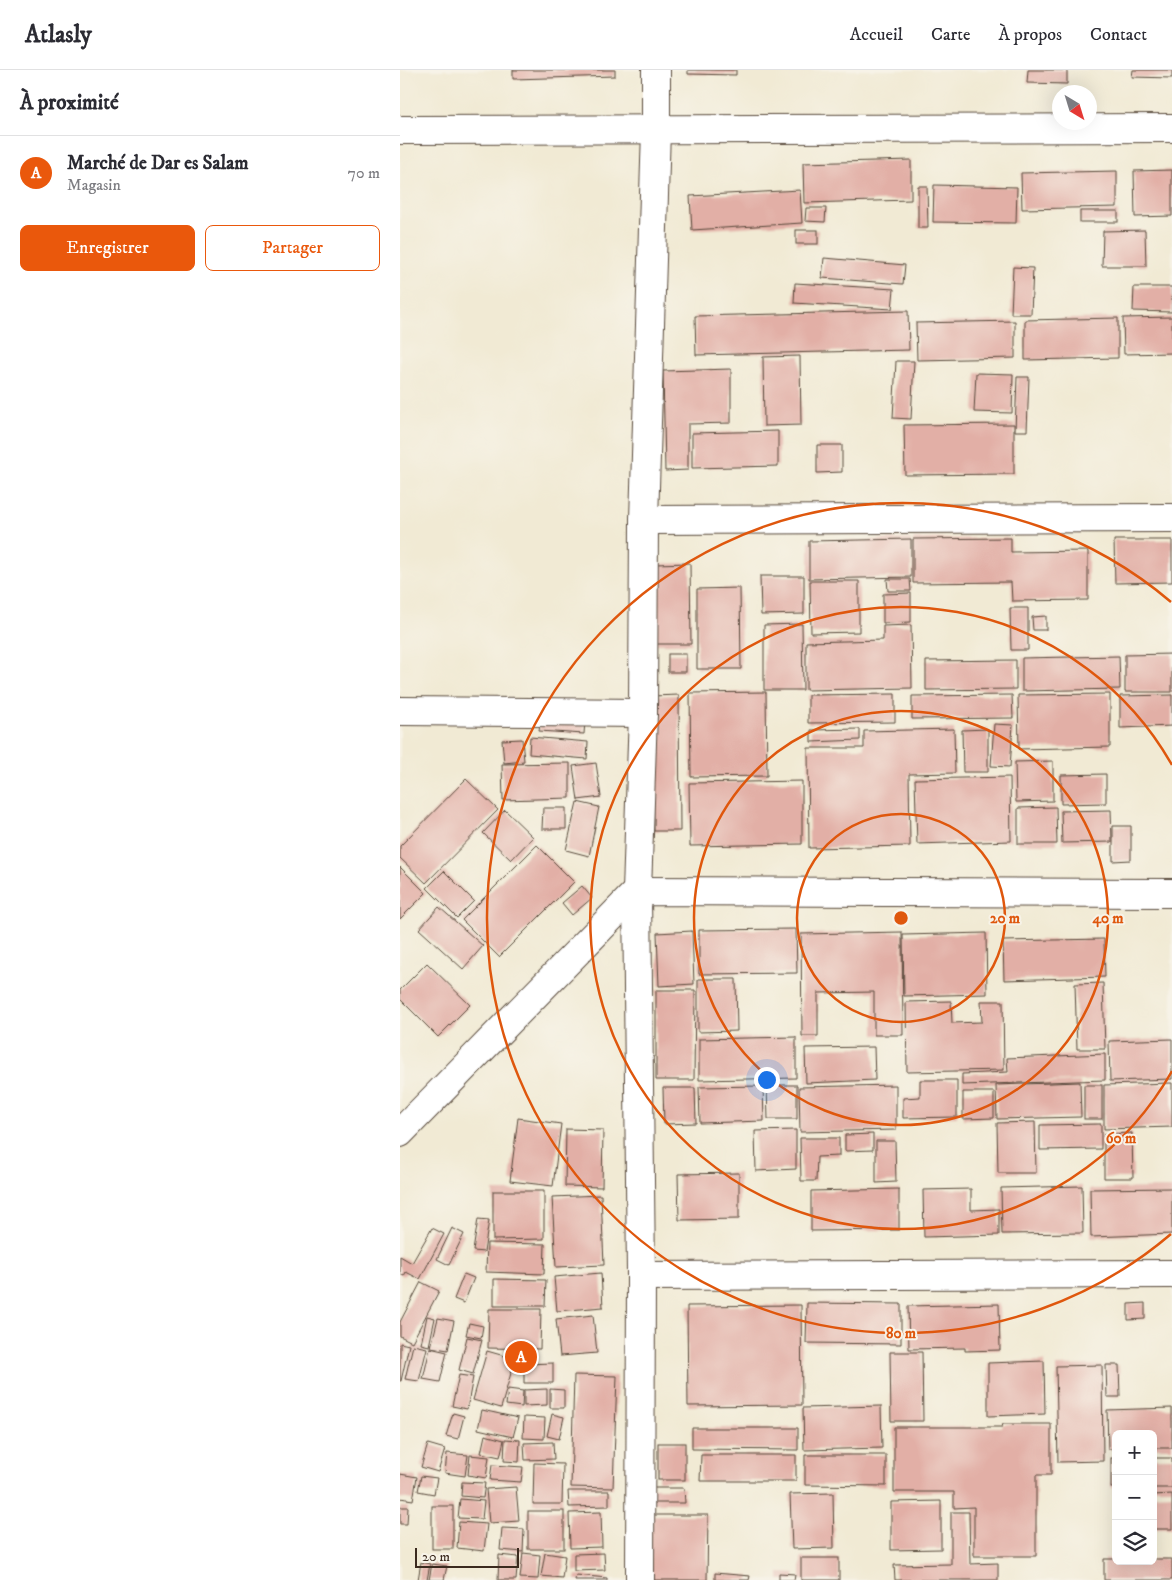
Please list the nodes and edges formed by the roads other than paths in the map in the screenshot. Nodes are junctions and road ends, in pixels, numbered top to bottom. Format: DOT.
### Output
graph roads {
  1 [pos="656,70"];
  2 [pos="1172,128"];
  3 [pos="400,130"];
  4 [pos="656,130"];
  5 [pos="1172,518"];
  6 [pos="644,520"];
  7 [pos="400,711"];
  8 [pos="643,712"];
  9 [pos="637,891"];
  10 [pos="1172,893"];
  11 [pos="400,1133"];
  12 [pos="1172,1274"];
  13 [pos="641,1276"];
  14 [pos="640,1580"];
  1 -- 4 [label="street"];
  2 -- 4 [label="street"];
  3 -- 4 [label="street"];
  4 -- 6 [label="street"];
  5 -- 6 [label="street"];
  6 -- 8 [label="street"];
  7 -- 8 [label="street"];
  8 -- 9 [label="street"];
  9 -- 10 [label="street"];
  9 -- 11 [label="street"];
  9 -- 13 [label="street"];
  12 -- 13 [label="street"];
  13 -- 14 [label="street"];
}
